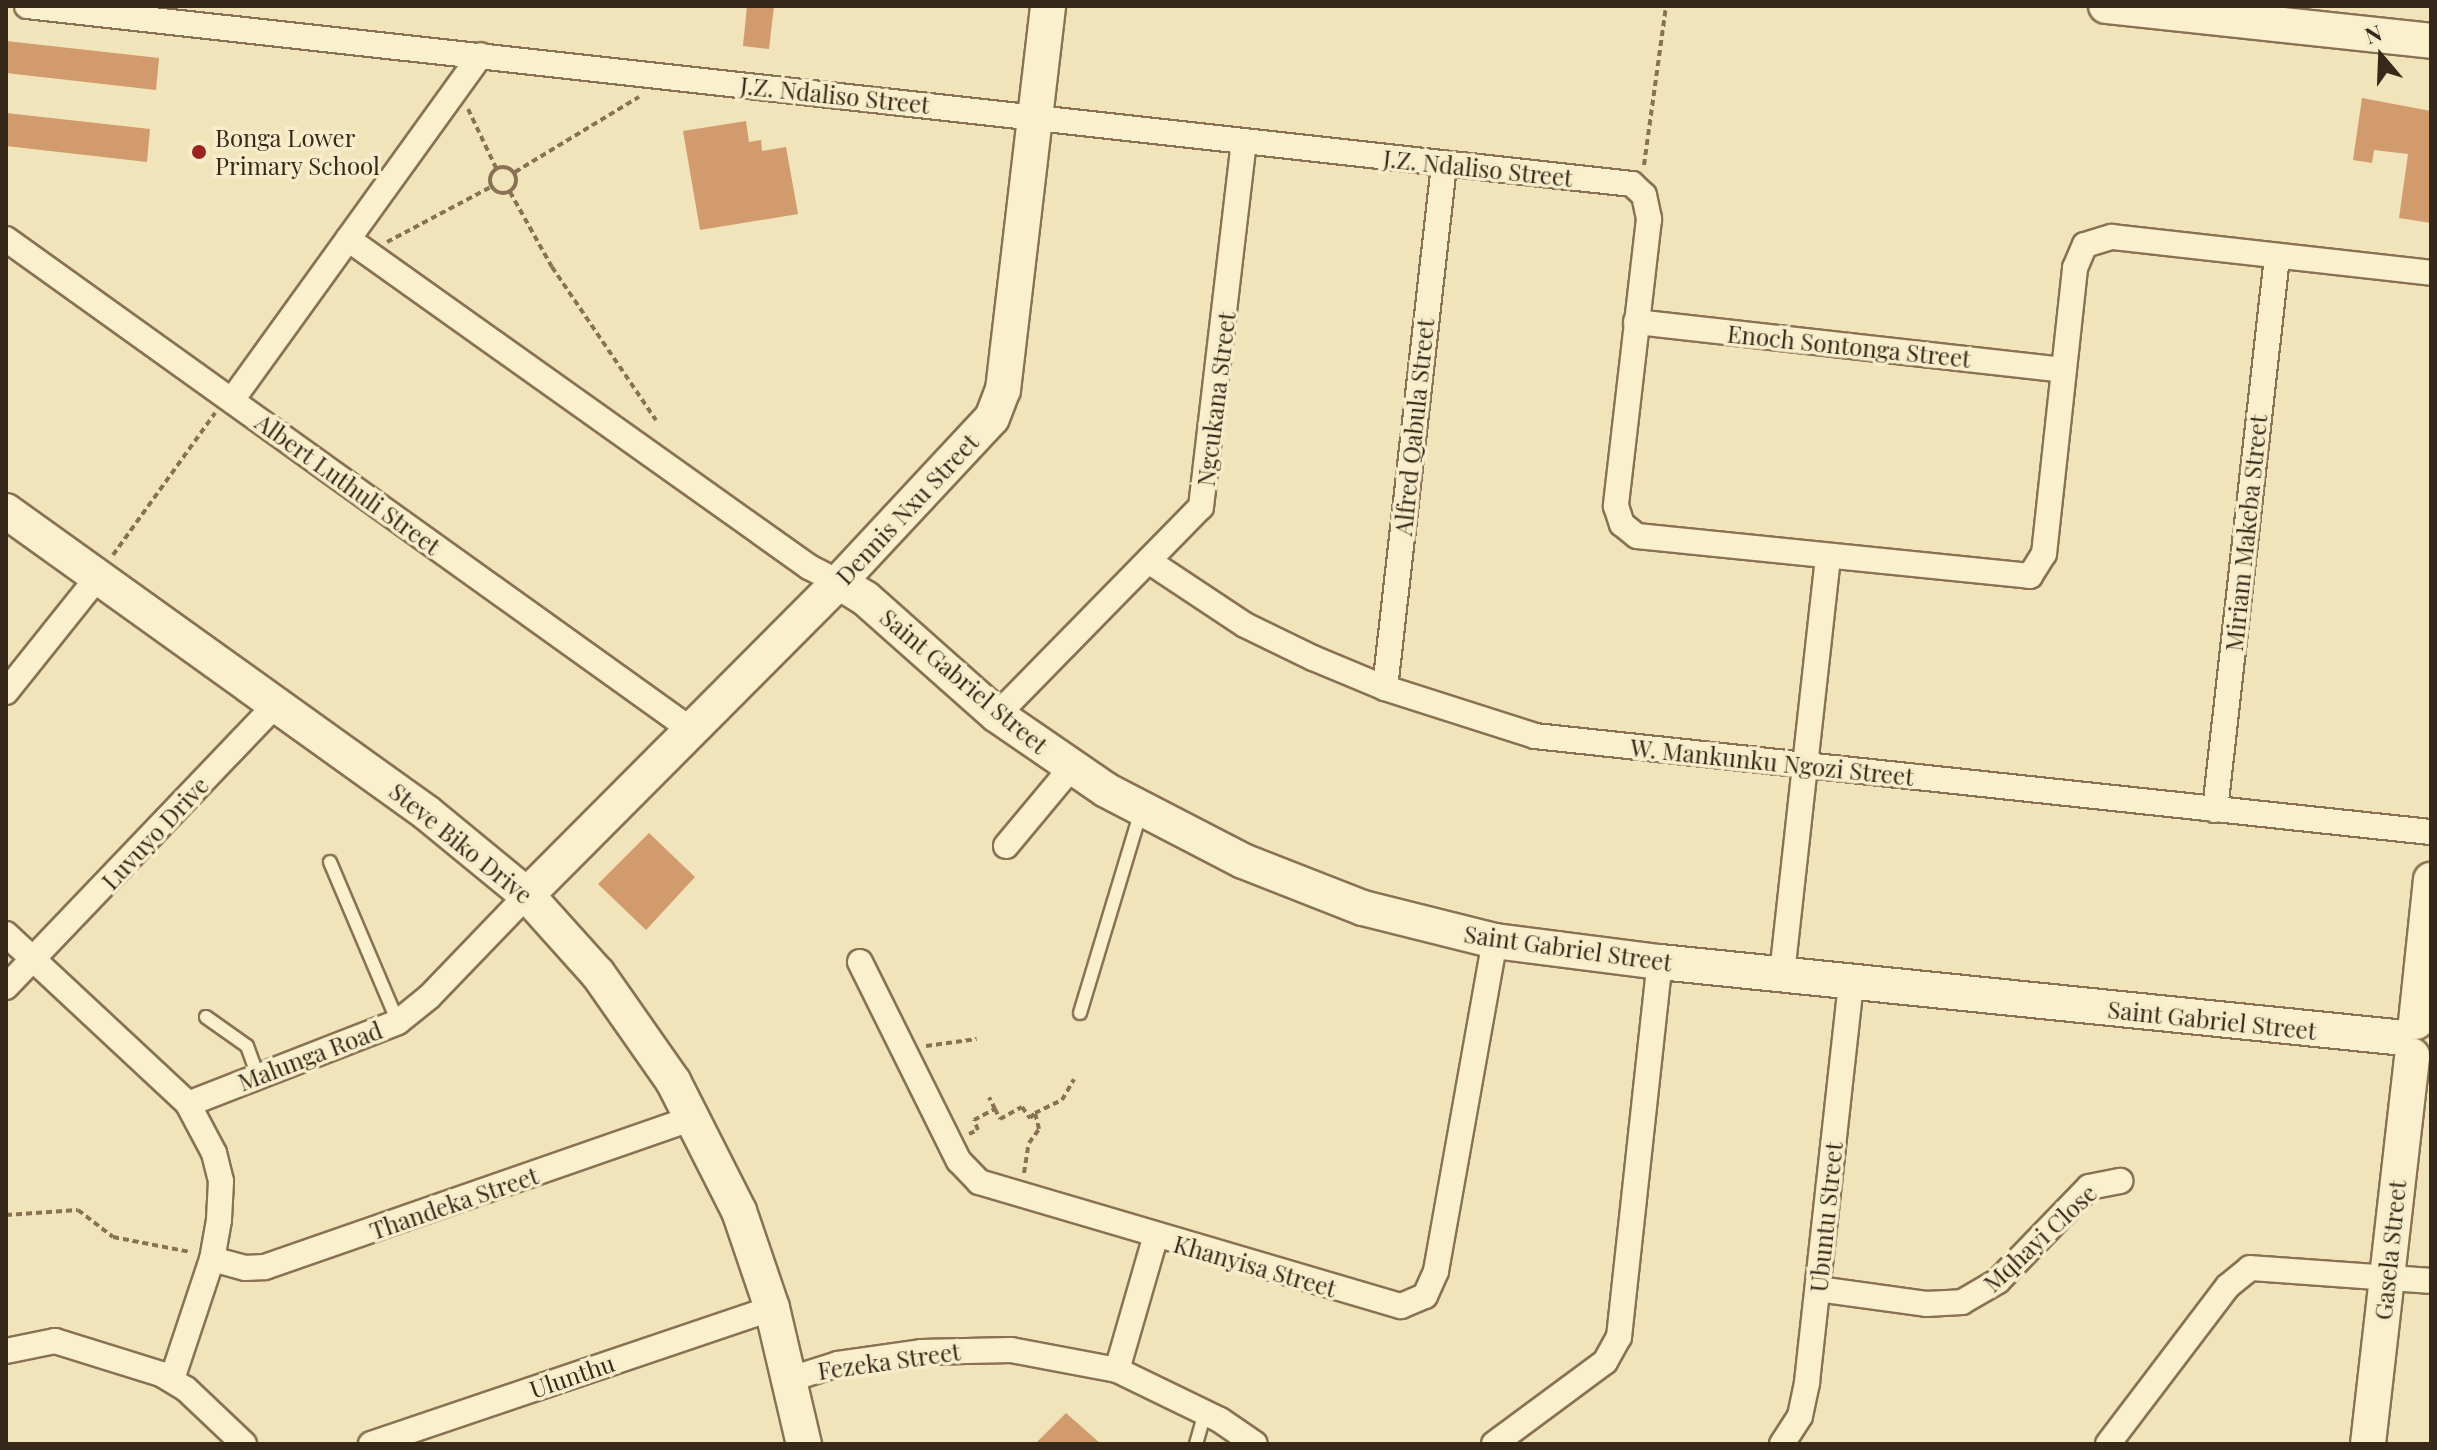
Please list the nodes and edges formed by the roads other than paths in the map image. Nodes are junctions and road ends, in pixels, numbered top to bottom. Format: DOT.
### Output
graph roads {
  1 [pos="27,6"];
  2 [pos="1048,6"];
  3 [pos="2106,6"];
  4 [pos="2431,41"];
  5 [pos="481,55"];
  6 [pos="1035,118"];
  7 [pos="1244,142"];
  8 [pos="1444,165"];
  9 [pos="6,239"];
  10 [pos="348,239"];
  11 [pos="2277,257"];
  12 [pos="2431,273"];
  13 [pos="1636,322"];
  14 [pos="2062,370"];
  15 [pos="225,404"];
  16 [pos="6,511"];
  17 [pos="1828,557"];
  18 [pos="1150,562"];
  19 [pos="102,571"];
  20 [pos="839,582"];
  21 [pos="1385,688"];
  22 [pos="6,692"];
  23 [pos="278,702"];
  24 [pos="997,715"];
  25 [pos="690,729"];
  26 [pos="1804,766"];
  27 [pos="1071,768"];
  28 [pos="2215,810"];
  29 [pos="1141,811"];
  30 [pos="2431,832"];
  31 [pos="1006,846"];
  32 [pos="330,862"];
  33 [pos="2431,880"];
  34 [pos="527,895"];
  35 [pos="6,934"];
  36 [pos="1495,941"];
  37 [pos="31,961"];
  38 [pos="860,962"];
  39 [pos="1660,962"];
  40 [pos="1782,974"];
  41 [pos="1851,984"];
  42 [pos="6,987"];
  43 [pos="1080,1013"];
  44 [pos="206,1017"];
  45 [pos="398,1022"];
  46 [pos="2417,1039"];
  47 [pos="258,1076"];
  48 [pos="188,1104"];
  49 [pos="693,1118"];
  50 [pos="2120,1181"];
  51 [pos="1155,1238"];
  52 [pos="212,1259"];
  53 [pos="2387,1277"];
  54 [pos="2431,1281"];
  55 [pos="1818,1289"];
  56 [pos="772,1308"];
  57 [pos="6,1351"];
  58 [pos="1117,1370"];
  59 [pos="172,1379"];
  60 [pos="791,1379"];
  61 [pos="1205,1412"];
  62 [pos="244,1444"];
  63 [pos="371,1444"];
  64 [pos="804,1444"];
  65 [pos="1196,1444"];
  66 [pos="1255,1444"];
  67 [pos="1494,1444"];
  68 [pos="1782,1444"];
  69 [pos="2108,1444"];
  70 [pos="2368,1444"];
  1 -- 5 [label="street, J.Z. Ndaliso Street"];
  2 -- 6 [label="street, Dennis Nxu Street"];
  3 -- 4 [label="street"];
  5 -- 6 [label="street, J.Z. Ndaliso Street"];
  5 -- 10 [label="street"];
  6 -- 7 [label="street, J.Z. Ndaliso Street"];
  6 -- 20 [label="street, Dennis Nxu Street"];
  7 -- 8 [label="street, J.Z. Ndaliso Street"];
  7 -- 18 [label="street, Ngcukana Street"];
  8 -- 13 [label="street, J.Z. Ndaliso Street"];
  8 -- 21 [label="street, Alfred Qabula Street"];
  9 -- 15 [label="street, Albert Luthuli Street"];
  10 -- 15 [label="street"];
  10 -- 20 [label="street"];
  11 -- 12 [label="street"];
  11 -- 14 [label="street"];
  11 -- 28 [label="street, Miriam Makeba Street"];
  13 -- 14 [label="street, Enoch Sontonga Street"];
  13 -- 17 [label="street"];
  14 -- 17 [label="street"];
  15 -- 25 [label="street, Albert Luthuli Street"];
  16 -- 19 [label="street, Steve Biko Drive"];
  17 -- 26 [label="street"];
  18 -- 21 [label="street, W. Mankunku Ngozi Street"];
  18 -- 24 [label="street, Ngcukana Street"];
  19 -- 22 [label="street"];
  19 -- 23 [label="street, Steve Biko Drive"];
  20 -- 24 [label="street, Saint Gabriel Street"];
  20 -- 25 [label="street, Dennis Nxu Street"];
  21 -- 26 [label="street, W. Mankunku Ngozi Street"];
  23 -- 34 [label="street, Steve Biko Drive"];
  23 -- 37 [label="street, Luvuyo Drive"];
  24 -- 27 [label="street, Saint Gabriel Street"];
  25 -- 34 [label="street, Dennis Nxu Street"];
  26 -- 28 [label="street, W. Mankunku Ngozi Street"];
  26 -- 40 [label="street"];
  27 -- 29 [label="street, Saint Gabriel Street"];
  27 -- 31 [label="street"];
  28 -- 30 [label="street, W. Mankunku Ngozi Street"];
  29 -- 36 [label="street, Saint Gabriel Street"];
  29 -- 43 [label="lane"];
  32 -- 45 [label="lane"];
  33 -- 46 [label="street, Gasela Street"];
  34 -- 45 [label="street, Malunga Road"];
  34 -- 49 [label="street, Steve Biko Drive"];
  35 -- 37 [label="street"];
  36 -- 39 [label="street, Saint Gabriel Street"];
  36 -- 51 [label="street, Khanyisa Street"];
  37 -- 42 [label="street, Luvuyo Drive"];
  37 -- 48 [label="street"];
  38 -- 51 [label="street, Khanyisa Street"];
  39 -- 40 [label="street, Saint Gabriel Street"];
  39 -- 67 [label="street"];
  40 -- 41 [label="street, Saint Gabriel Street"];
  41 -- 46 [label="street, Saint Gabriel Street"];
  41 -- 55 [label="street, Ubuntu Street"];
  44 -- 47 [label="lane"];
  45 -- 47 [label="street, Malunga Road"];
  46 -- 53 [label="street, Gasela Street"];
  47 -- 48 [label="street, Malunga Road"];
  48 -- 52 [label="street"];
  49 -- 52 [label="street, Thandeka Street"];
  49 -- 56 [label="street, Steve Biko Drive"];
  50 -- 55 [label="street, Mqhayi Close"];
  51 -- 58 [label="street"];
  52 -- 59 [label="street"];
  53 -- 54 [label="street"];
  53 -- 69 [label="street"];
  53 -- 70 [label="street, Gasela Street"];
  55 -- 68 [label="street, Ubuntu Street"];
  56 -- 60 [label="street, Steve Biko Drive"];
  56 -- 63 [label="street, Ulunthu"];
  57 -- 59 [label="street"];
  58 -- 60 [label="street, Fezeka Street"];
  58 -- 61 [label="street, Fezeka Street"];
  59 -- 62 [label="street"];
  60 -- 64 [label="street, Steve Biko Drive"];
  61 -- 65 [label="lane"];
  61 -- 66 [label="street, Fezeka Street"];
}
